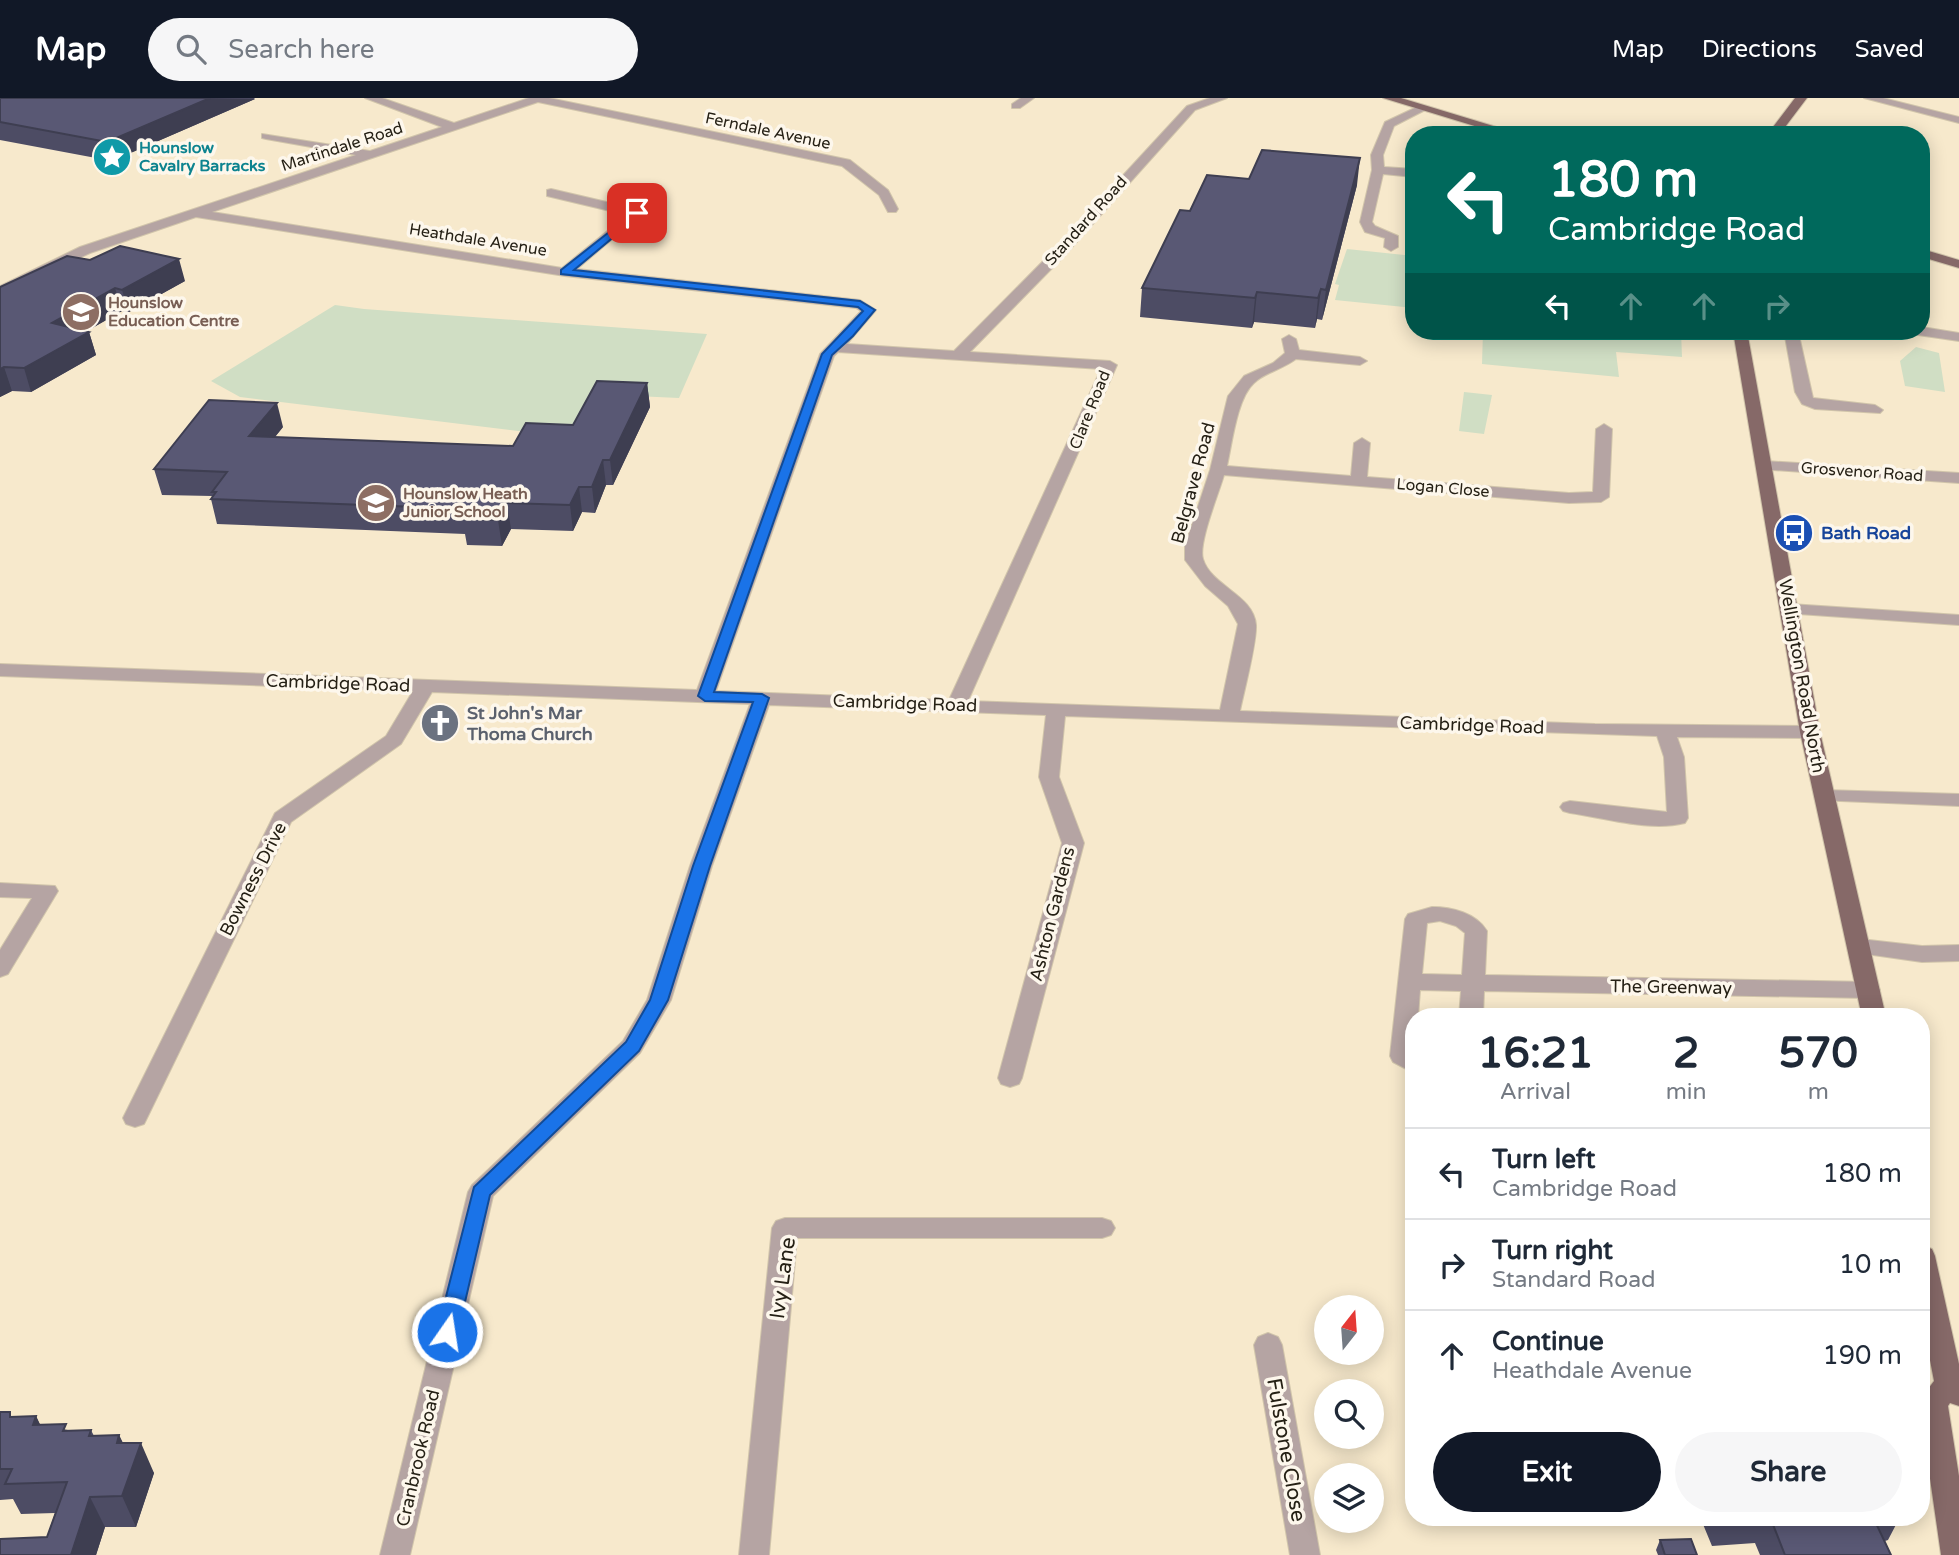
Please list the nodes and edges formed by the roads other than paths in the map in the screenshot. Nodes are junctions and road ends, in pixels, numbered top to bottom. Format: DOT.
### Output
graph roads {
  1 [pos="371,98"];
  2 [pos="539,98"];
  3 [pos="1028,98"];
  4 [pos="1221,98"];
  5 [pos="1389,98"];
  6 [pos="1801,98"];
  7 [pos="1870,98"];
  8 [pos="1016,106"];
  9 [pos="1423,108"];
  10 [pos="1959,120"];
  11 [pos="1487,126"];
  12 [pos="1780,126"];
  13 [pos="454,127"];
  14 [pos="266,136"];
  15 [pos="370,155"];
  16 [pos="1378,170"];
  17 [pos="1405,172"];
  18 [pos="551,193"];
  19 [pos="892,209"];
  20 [pos="195,213"];
  21 [pos="1391,247"];
  22 [pos="1930,248"];
  23 [pos="1930,256"];
  24 [pos="1959,257"];
  25 [pos="1959,265"];
  26 [pos="565,272"];
  27 [pos="0,291"];
  28 [pos="1930,333"];
  29 [pos="1959,337"];
  30 [pos="1742,340"];
  31 [pos="1793,340"];
  32 [pos="833,348"];
  33 [pos="958,355"];
  34 [pos="1360,361"];
  35 [pos="1875,410"];
  36 [pos="1604,429"];
  37 [pos="1362,443"];
  38 [pos="1765,466"];
  39 [pos="1218,470"];
  40 [pos="1959,478"];
  41 [pos="1359,481"];
  42 [pos="1790,609"];
  43 [pos="1959,620"];
  44 [pos="0,670"];
  45 [pos="426,686"];
  46 [pos="705,696"];
  47 [pos="762,698"];
  48 [pos="956,705"];
  49 [pos="1056,709"];
  50 [pos="1229,716"];
  51 [pos="1665,730"];
  52 [pos="1810,732"];
  53 [pos="1824,796"];
  54 [pos="1959,800"];
  55 [pos="1570,807"];
  56 [pos="0,890"];
  57 [pos="1860,947"];
  58 [pos="1959,953"];
  59 [pos="0,969"];
  60 [pos="1409,982"];
  61 [pos="1474,983"];
  62 [pos="1868,990"];
  63 [pos="1407,1008"];
  64 [pos="1472,1008"];
  65 [pos="1872,1008"];
  66 [pos="1405,1024"];
  67 [pos="1405,1058"];
  68 [pos="1010,1078"];
  69 [pos="135,1118"];
  70 [pos="1102,1228"];
  71 [pos="1930,1289"];
  72 [pos="1268,1346"];
  73 [pos="1954,1389"];
  74 [pos="395,1555"];
  75 [pos="754,1555"];
  76 [pos="1305,1555"];
  77 [pos="1956,1555"];
  1 -- 13 [label="street"];
  2 -- 13 [label="street, Martindale Road"];
  2 -- 19 [label="street, Ferndale Avenue"];
  3 -- 8 [label="street"];
  4 -- 33 [label="street, Standard Road"];
  5 -- 9 [label="main road"];
  6 -- 12 [label="main road"];
  7 -- 10 [label="street"];
  9 -- 11 [label="main road"];
  9 -- 16 [label="street"];
  13 -- 15 [label="street, Martindale Road"];
  14 -- 15 [label="street"];
  15 -- 20 [label="street, Martindale Road"];
  16 -- 17 [label="street"];
  16 -- 21 [label="street"];
  18 -- 26 [label="street"];
  20 -- 26 [label="street, Heathdale Avenue"];
  20 -- 27 [label="street, Martindale Road"];
  22 -- 24 [label="main road"];
  23 -- 25 [label="main road"];
  26 -- 32 [label="street, Heathdale Avenue"];
  28 -- 29 [label="street"];
  30 -- 38 [label="main road, Wellington Road North"];
  31 -- 35 [label="street"];
  32 -- 33 [label="street, Clare Road"];
  32 -- 46 [label="street"];
  33 -- 48 [label="street, Clare Road"];
  34 -- 39 [label="street, Belgrave Road"];
  36 -- 41 [label="street, Logan Close"];
  37 -- 41 [label="street"];
  38 -- 40 [label="street, Grosvenor Road"];
  38 -- 42 [label="main road, Wellington Road North"];
  39 -- 41 [label="street, Logan Close"];
  39 -- 50 [label="street, Belgrave Road"];
  42 -- 43 [label="street"];
  42 -- 52 [label="main road, Wellington Road North"];
  44 -- 45 [label="street, Cambridge Road"];
  45 -- 46 [label="street, Cambridge Road"];
  45 -- 69 [label="street, Bowness Drive"];
  46 -- 47 [label="street, Cambridge Road"];
  47 -- 48 [label="street, Cambridge Road"];
  47 -- 74 [label="street, Cranbrook Road"];
  48 -- 49 [label="street, Cambridge Road"];
  49 -- 50 [label="street, Cambridge Road"];
  49 -- 68 [label="street, Ashton Gardens"];
  50 -- 51 [label="street, Cambridge Road"];
  51 -- 52 [label="street, Cambridge Road"];
  51 -- 55 [label="street"];
  52 -- 53 [label="main road, Wellington Road North"];
  53 -- 54 [label="street"];
  53 -- 57 [label="main road, Wellington Road North"];
  56 -- 59 [label="street"];
  57 -- 58 [label="street"];
  57 -- 62 [label="main road, Wellington Road North"];
  60 -- 61 [label="street, The Greenway"];
  60 -- 61 [label="street"];
  60 -- 63 [label="street"];
  61 -- 62 [label="street, The Greenway"];
  61 -- 64 [label="street"];
  62 -- 65 [label="main road, Wellington Road North"];
  66 -- 67 [label="street"];
  70 -- 75 [label="street, Ivy Lane"];
  71 -- 73 [label="main road"];
  72 -- 76 [label="street, Fulstone Close"];
  73 -- 77 [label="main road"];
}
